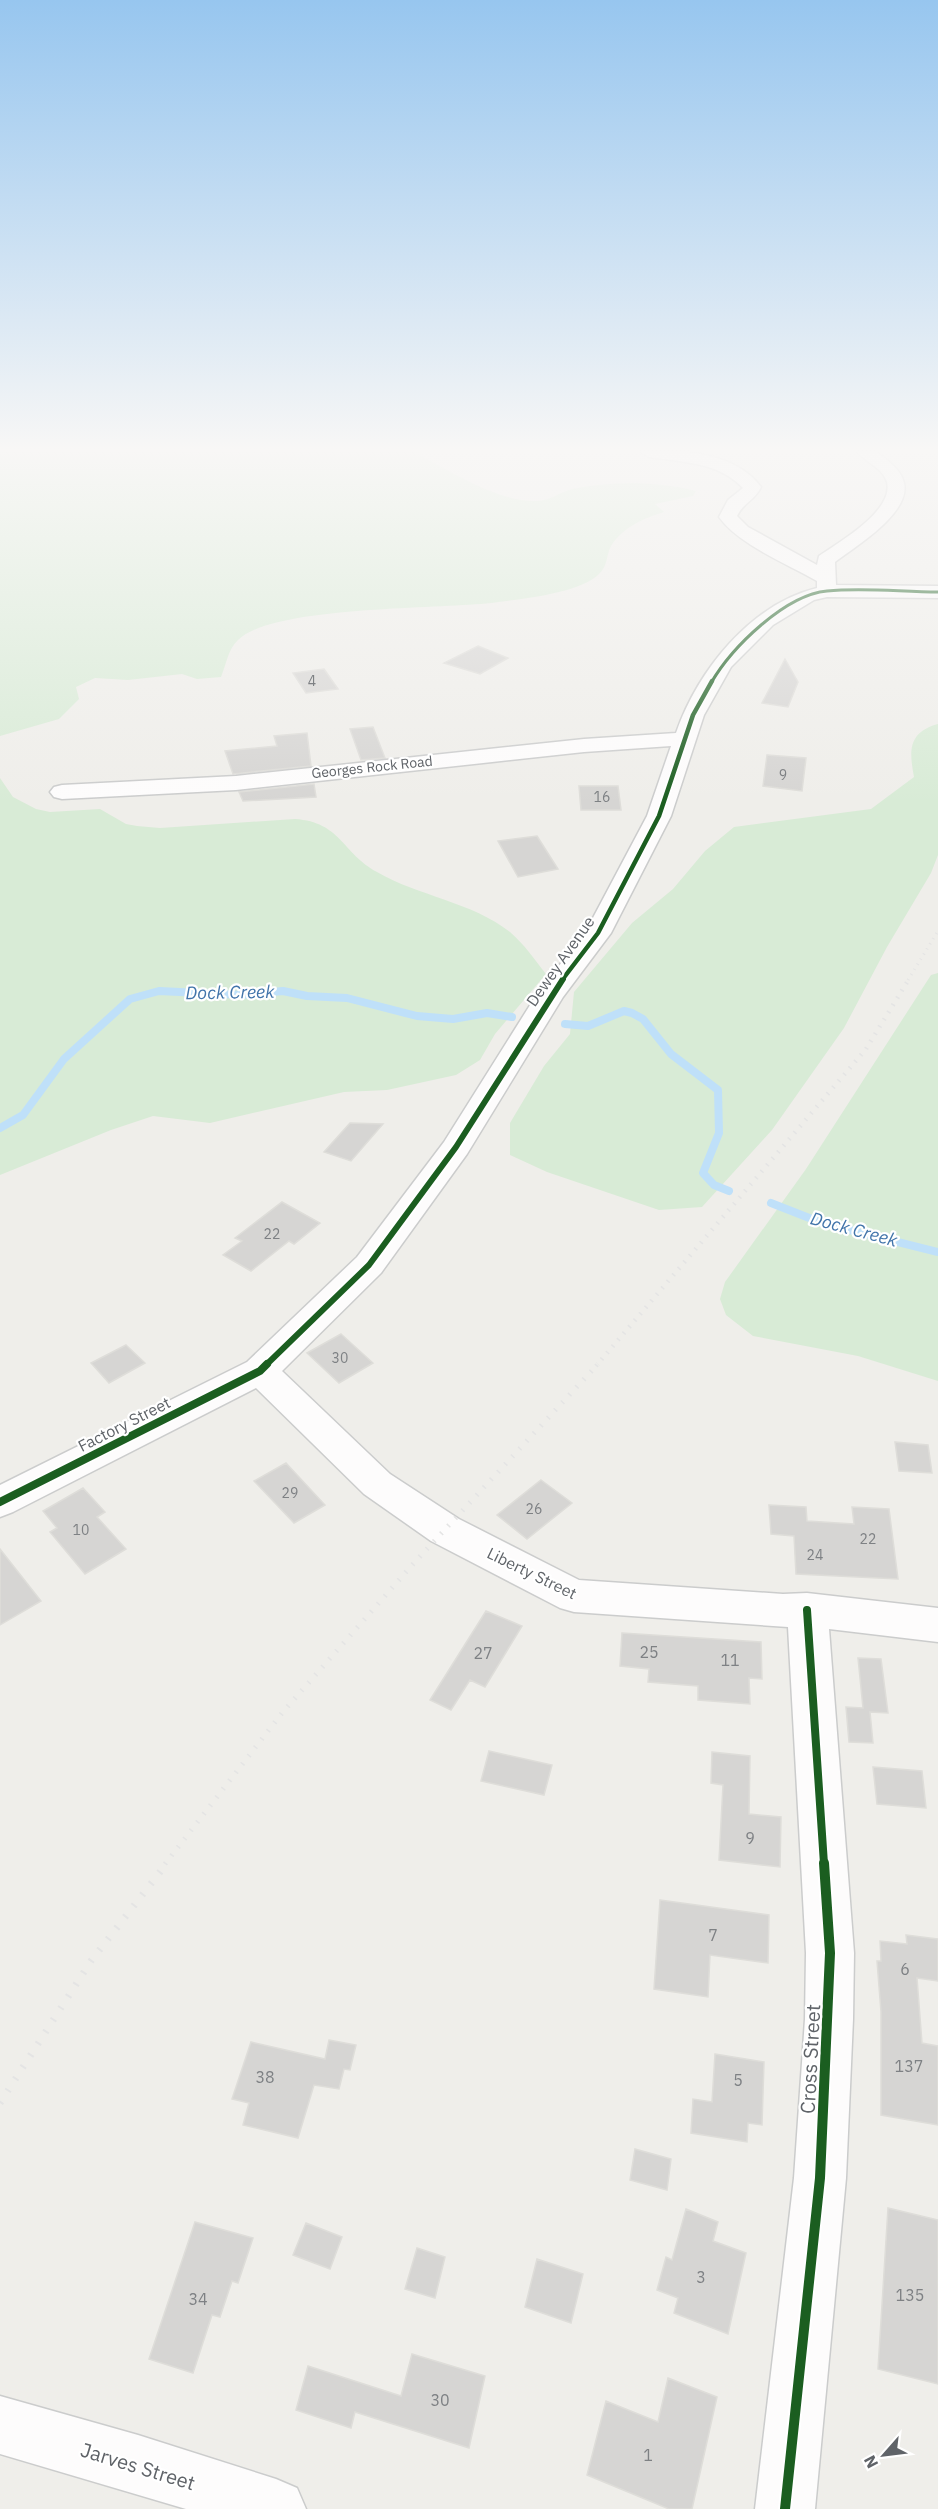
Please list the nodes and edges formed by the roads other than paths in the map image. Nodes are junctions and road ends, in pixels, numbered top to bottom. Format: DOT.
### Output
graph roads {
  1 [pos="802,569"];
  2 [pos="826,569"];
  3 [pos="827,585"];
  4 [pos="938,592"];
  5 [pos="683,739"];
  6 [pos="62,792"];
  7 [pos="260,1371"];
  8 [pos="0,1502"];
  9 [pos="807,1610"];
  10 [pos="938,1625"];
  11 [pos="0,2425"];
  12 [pos="276,2509"];
  13 [pos="785,2509"];
  1 -- 3 [label="street"];
  2 -- 3 [label="street"];
  3 -- 4 [label="street, Dewey Avenue"];
  3 -- 5 [label="street, Dewey Avenue"];
  5 -- 6 [label="street, Georges Rock Road"];
  5 -- 7 [label="street, Dewey Avenue"];
  7 -- 8 [label="street, Factory Street"];
  7 -- 9 [label="street, Liberty Street"];
  9 -- 10 [label="street, Liberty Street"];
  9 -- 13 [label="street, Cross Street"];
  11 -- 12 [label="street, Jarves Street"];
}
